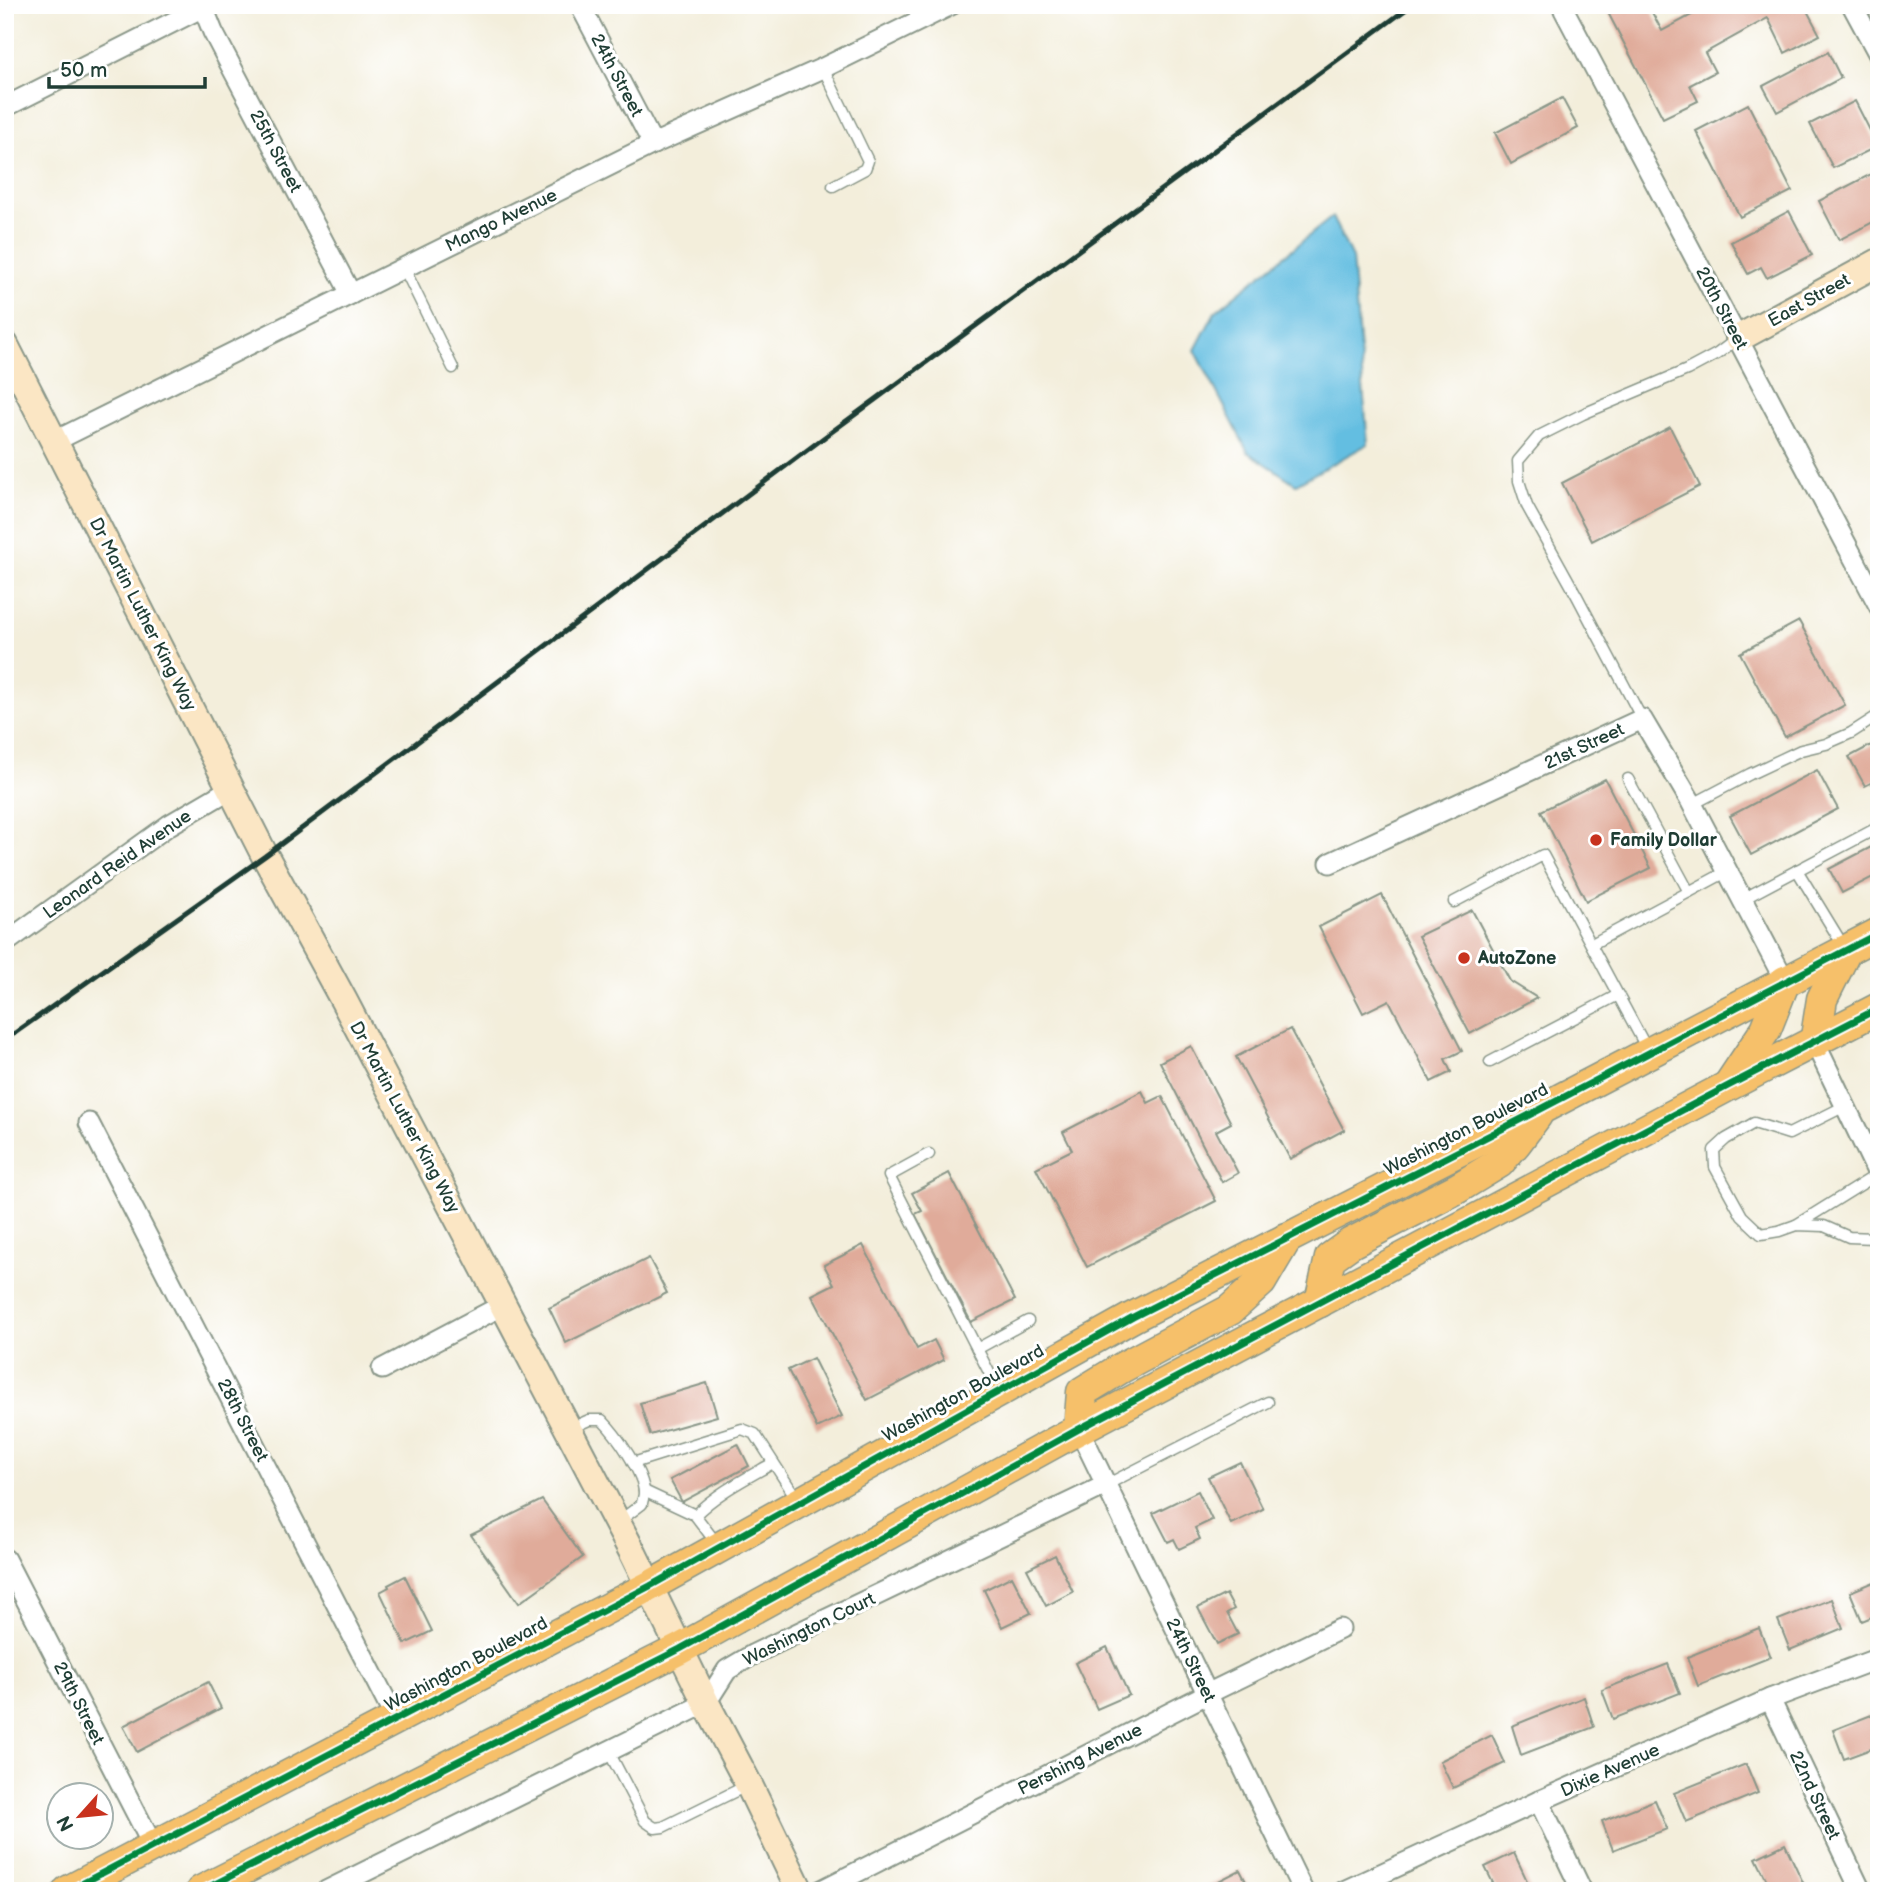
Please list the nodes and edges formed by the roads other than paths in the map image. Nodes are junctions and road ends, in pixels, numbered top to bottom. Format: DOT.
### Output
graph roads {
  1 [pos="580,5"];
  2 [pos="951,5"];
  3 [pos="1852,5"];
  4 [pos="205,6"];
  5 [pos="1564,10"];
  6 [pos="1879,55"];
  7 [pos="823,68"];
  8 [pos="5,107"];
  9 [pos="653,144"];
  10 [pos="832,186"];
  11 [pos="1879,262"];
  12 [pos="404,268"];
  13 [pos="351,294"];
  14 [pos="1739,338"];
  15 [pos="5,345"];
  16 [pos="453,368"];
  17 [pos="55,441"];
  18 [pos="1879,606"];
  19 [pos="1879,715"];
  20 [pos="1642,719"];
  21 [pos="1628,779"];
  22 [pos="232,788"];
  23 [pos="1692,804"];
  24 [pos="1879,827"];
  25 [pos="1330,863"];
  26 [pos="1797,870"];
  27 [pos="1728,871"];
  28 [pos="1689,892"];
  29 [pos="1743,899"];
  30 [pos="1454,902"];
  31 [pos="1879,933"];
  32 [pos="5,943"];
  33 [pos="1592,944"];
  34 [pos="1846,950"];
  35 [pos="1785,981"];
  36 [pos="1618,995"];
  37 [pos="1879,1008"];
  38 [pos="1815,1042"];
  39 [pos="1648,1052"];
  40 [pos="1490,1062"];
  41 [pos="1728,1086"];
  42 [pos="1845,1105"];
  43 [pos="1541,1109"];
  44 [pos="89,1123"];
  45 [pos="929,1154"];
  46 [pos="1877,1167"];
  47 [pos="1796,1225"];
  48 [pos="1879,1237"];
  49 [pos="1287,1238"];
  50 [pos="1320,1302"];
  51 [pos="503,1305"];
  52 [pos="1028,1321"];
  53 [pos="977,1349"];
  54 [pos="382,1369"];
  55 [pos="999,1392"];
  56 [pos="1268,1402"];
  57 [pos="568,1429"];
  58 [pos="1079,1429"];
  59 [pos="633,1463"];
  60 [pos="773,1463"];
  61 [pos="1106,1485"];
  62 [pos="644,1491"];
  63 [pos="800,1502"];
  64 [pos="695,1515"];
  65 [pos="617,1523"];
  66 [pos="720,1548"];
  67 [pos="5,1559"];
  68 [pos="650,1586"];
  69 [pos="1340,1629"];
  70 [pos="680,1648"];
  71 [pos="1879,1658"];
  72 [pos="1207,1694"];
  73 [pos="1770,1699"];
  74 [pos="706,1703"];
  75 [pos="396,1718"];
  76 [pos="609,1752"];
  77 [pos="749,1785"];
  78 [pos="1539,1801"];
  79 [pos="153,1846"];
  80 [pos="68,1891"];
  81 [pos="201,1891"];
  82 [pos="326,1891"];
  83 [pos="800,1891"];
  84 [pos="820,1891"];
  85 [pos="1303,1891"];
  86 [pos="1344,1891"];
  87 [pos="1582,1891"];
  88 [pos="1861,1891"];
  1 -- 9 [label="street, 24th Street"];
  2 -- 7 [label="street, Mango Avenue"];
  3 -- 6 [label="street"];
  4 -- 8 [label="street"];
  4 -- 13 [label="street, 25th Street"];
  5 -- 14 [label="street, 20th Street"];
  7 -- 9 [label="street, Mango Avenue"];
  7 -- 10 [label="lane"];
  9 -- 12 [label="street, Mango Avenue"];
  11 -- 14 [label="street, East Street"];
  12 -- 13 [label="street, Mango Avenue"];
  12 -- 16 [label="lane"];
  13 -- 17 [label="street, Mango Avenue"];
  14 -- 18 [label="street, 20th Street"];
  14 -- 20 [label="lane"];
  15 -- 17 [label="street, Dr Martin Luther King Way"];
  17 -- 22 [label="street, Dr Martin Luther King Way"];
  19 -- 23 [label="lane"];
  20 -- 23 [label="street, 21st Street"];
  20 -- 25 [label="street, 21st Street"];
  21 -- 28 [label="lane"];
  22 -- 32 [label="street, Leonard Reid Avenue"];
  22 -- 51 [label="street, Dr Martin Luther King Way"];
  23 -- 27 [label="street, 21st Street"];
  24 -- 26 [label="lane"];
  26 -- 29 [label="lane"];
  26 -- 34 [label="lane"];
  27 -- 28 [label="lane"];
  27 -- 29 [label="street, 21st Street"];
  28 -- 33 [label="lane"];
  29 -- 35 [label="street, 21st Street"];
  30 -- 33 [label="lane"];
  31 -- 34 [label="main road, Washington Boulevard"];
  33 -- 36 [label="lane"];
  34 -- 35 [label="main road, Washington Boulevard"];
  34 -- 38 [label="main road"];
  35 -- 39 [label="main road, Washington Boulevard"];
  35 -- 41 [label="main road"];
  36 -- 39 [label="lane"];
  36 -- 40 [label="lane"];
  37 -- 38 [label="main road"];
  38 -- 41 [label="main road"];
  38 -- 42 [label="street"];
  39 -- 43 [label="main road, Washington Boulevard"];
  41 -- 50 [label="main road"];
  42 -- 46 [label="street"];
  42 -- 47 [label="lane"];
  43 -- 49 [label="main road, Washington Boulevard"];
  43 -- 50 [label="main road"];
  44 -- 75 [label="street, 28th Street"];
  45 -- 53 [label="lane"];
  46 -- 47 [label="lane"];
  47 -- 48 [label="lane"];
  49 -- 55 [label="main road, Washington Boulevard"];
  49 -- 58 [label="main road"];
  50 -- 58 [label="main road"];
  51 -- 54 [label="street"];
  51 -- 57 [label="street, Dr Martin Luther King Way"];
  52 -- 53 [label="lane"];
  53 -- 55 [label="lane"];
  55 -- 63 [label="main road, Washington Boulevard"];
  56 -- 61 [label="lane, Washington Court"];
  57 -- 59 [label="lane"];
  57 -- 65 [label="street, Dr Martin Luther King Way"];
  58 -- 61 [label="street, 24th Street"];
  58 -- 70 [label="main road"];
  59 -- 60 [label="lane"];
  59 -- 62 [label="lane"];
  60 -- 63 [label="lane"];
  60 -- 64 [label="lane"];
  61 -- 72 [label="street, 24th Street"];
  61 -- 74 [label="street, Washington Court"];
  62 -- 64 [label="lane"];
  62 -- 65 [label="lane"];
  63 -- 66 [label="main road, Washington Boulevard"];
  64 -- 66 [label="lane"];
  65 -- 68 [label="street, Dr Martin Luther King Way"];
  66 -- 68 [label="main road, Washington Boulevard"];
  67 -- 79 [label="street, 29th Street"];
  68 -- 70 [label="street, Dr Martin Luther King Way"];
  68 -- 75 [label="main road, Washington Boulevard"];
  69 -- 72 [label="street, Pershing Avenue"];
  70 -- 74 [label="street, Dr Martin Luther King Way"];
  70 -- 81 [label="main road"];
  71 -- 73 [label="street, Dixie Avenue"];
  72 -- 84 [label="street, Pershing Avenue"];
  72 -- 85 [label="street, 24th Street"];
  73 -- 78 [label="street, Dixie Avenue"];
  73 -- 88 [label="street, 22nd Street"];
  74 -- 76 [label="street, Washington Court"];
  74 -- 77 [label="street, Dr Martin Luther King Way"];
  75 -- 79 [label="main road, Washington Boulevard"];
  76 -- 77 [label="lane"];
  76 -- 82 [label="street, Washington Court"];
  77 -- 83 [label="street, Dr Martin Luther King Way"];
  78 -- 86 [label="street, Dixie Avenue"];
  78 -- 87 [label="street"];
  79 -- 80 [label="main road, Washington Boulevard"];
}
